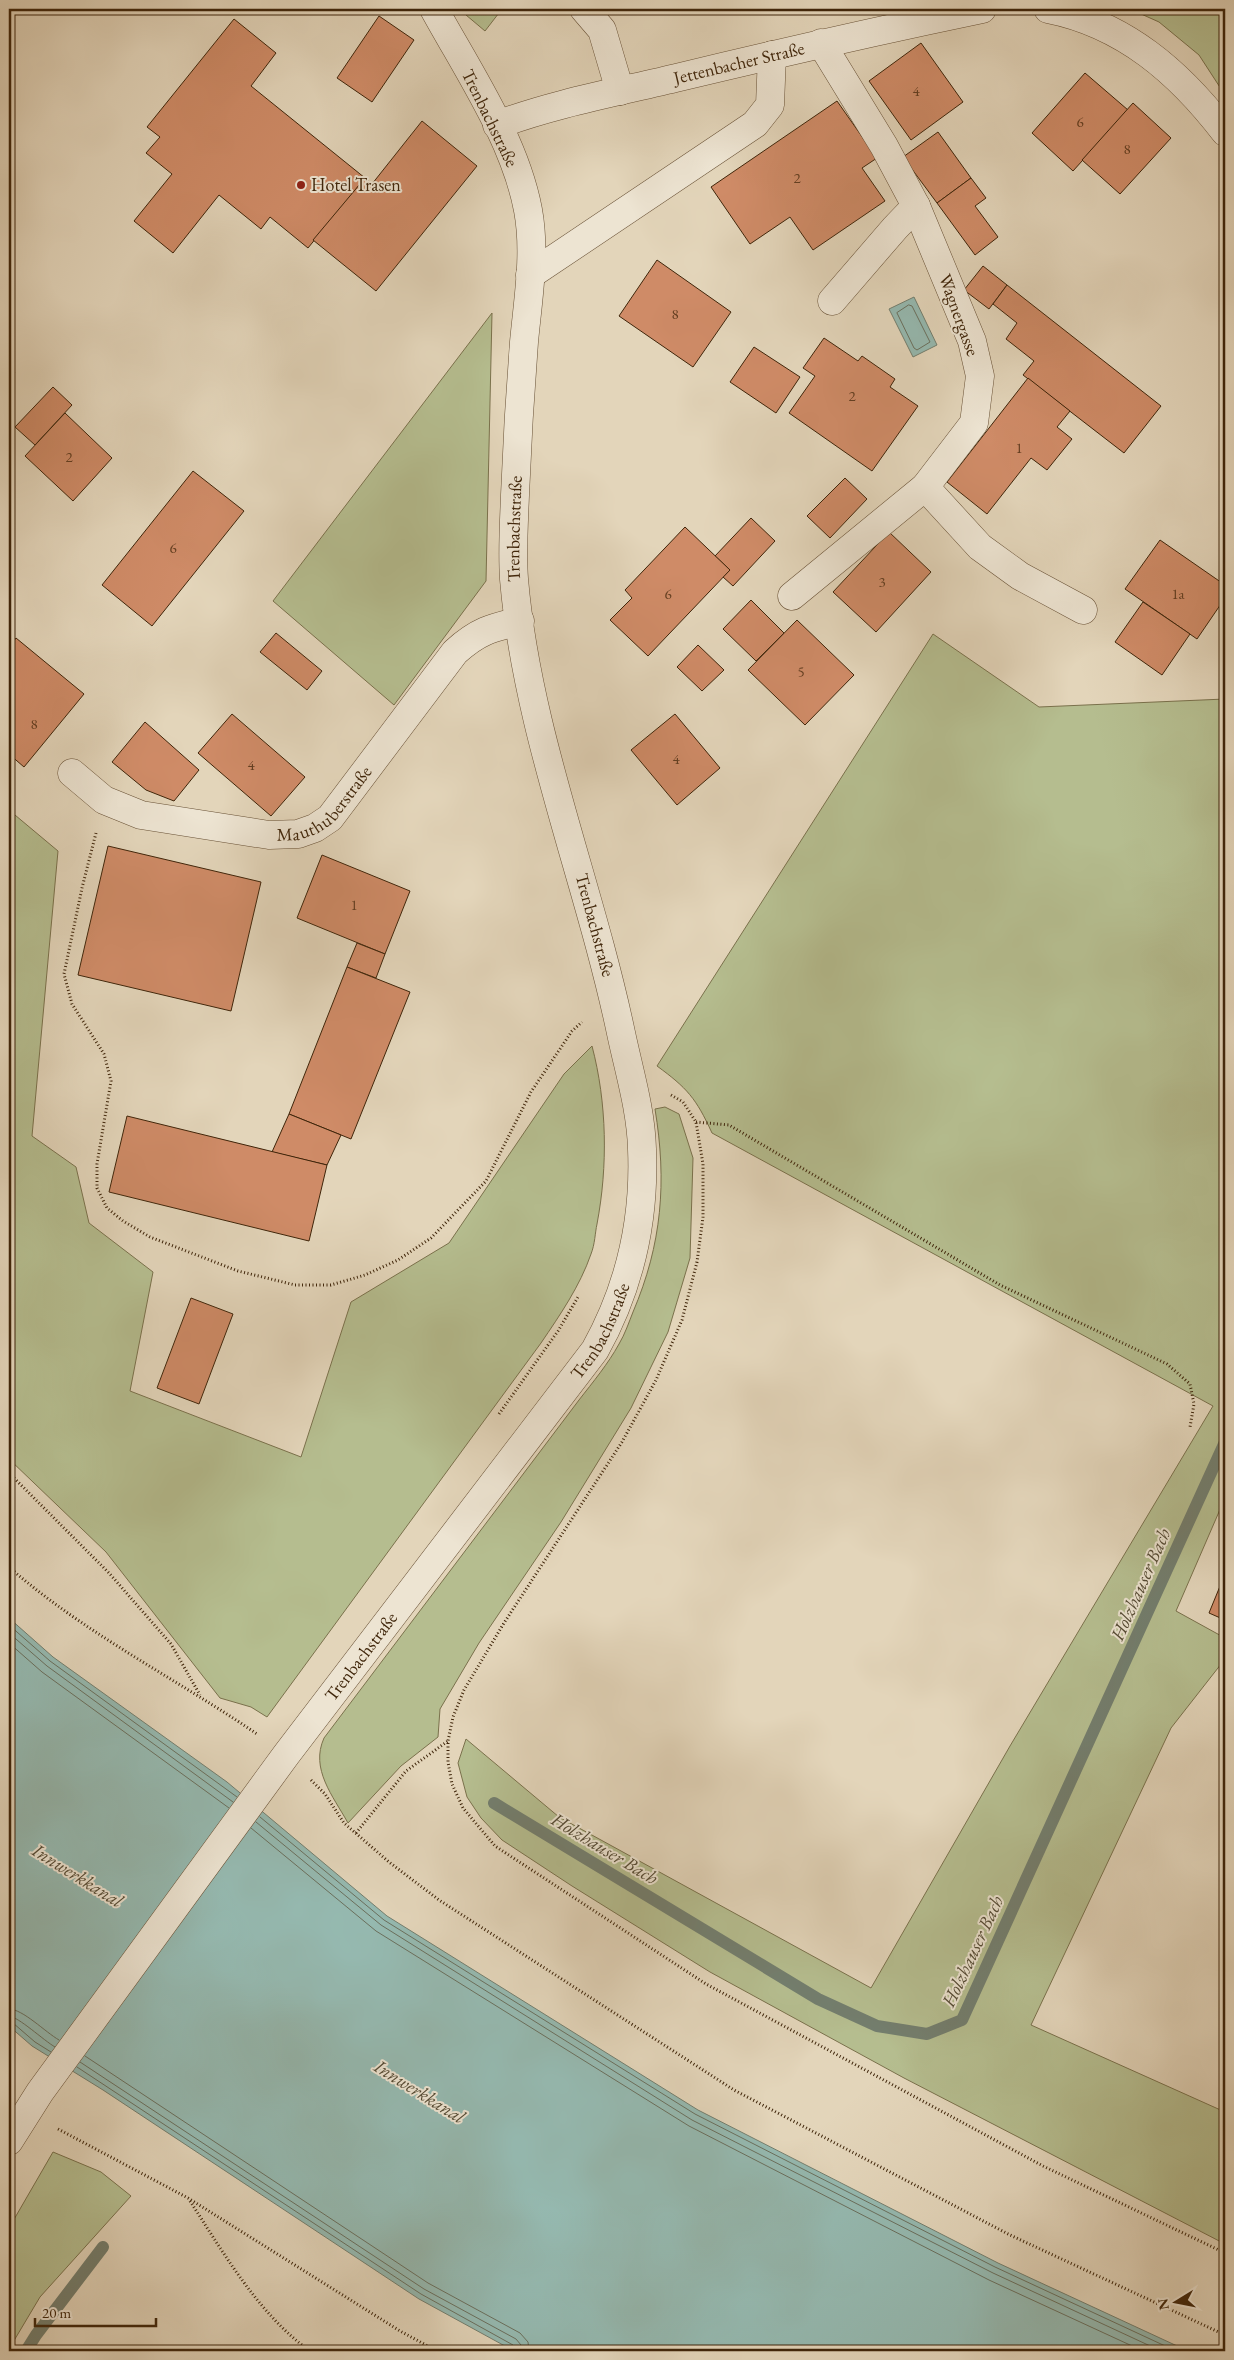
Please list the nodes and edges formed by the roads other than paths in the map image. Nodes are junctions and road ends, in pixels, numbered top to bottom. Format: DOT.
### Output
graph roads {
  1 [pos="434,9"];
  2 [pos="584,9"];
  3 [pos="982,9"];
  4 [pos="1048,9"];
  5 [pos="821,43"];
  6 [pos="772,55"];
  7 [pos="620,91"];
  8 [pos="497,125"];
  9 [pos="1225,132"];
  10 [pos="916,206"];
  11 [pos="530,274"];
  12 [pos="832,301"];
  13 [pos="925,487"];
  14 [pos="792,596"];
  15 [pos="1083,610"];
  16 [pos="520,621"];
  17 [pos="72,773"];
  18 [pos="9,2141"];
  1 -- 8 [label="street, Trenbachstraße"];
  2 -- 7 [label="street"];
  3 -- 5 [label="street, Jettenbacher Straße"];
  4 -- 9 [label="street"];
  5 -- 6 [label="street, Jettenbacher Straße"];
  5 -- 10 [label="street, Wagnergasse"];
  6 -- 7 [label="street, Jettenbacher Straße"];
  6 -- 11 [label="street"];
  7 -- 8 [label="street, Jettenbacher Straße"];
  8 -- 11 [label="street, Trenbachstraße"];
  10 -- 12 [label="street"];
  10 -- 13 [label="street, Wagnergasse"];
  11 -- 16 [label="street, Trenbachstraße"];
  13 -- 14 [label="street, Wagnergasse"];
  13 -- 15 [label="street"];
  16 -- 17 [label="street, Mauthuberstraße"];
  16 -- 18 [label="street, Trenbachstraße"];
}
